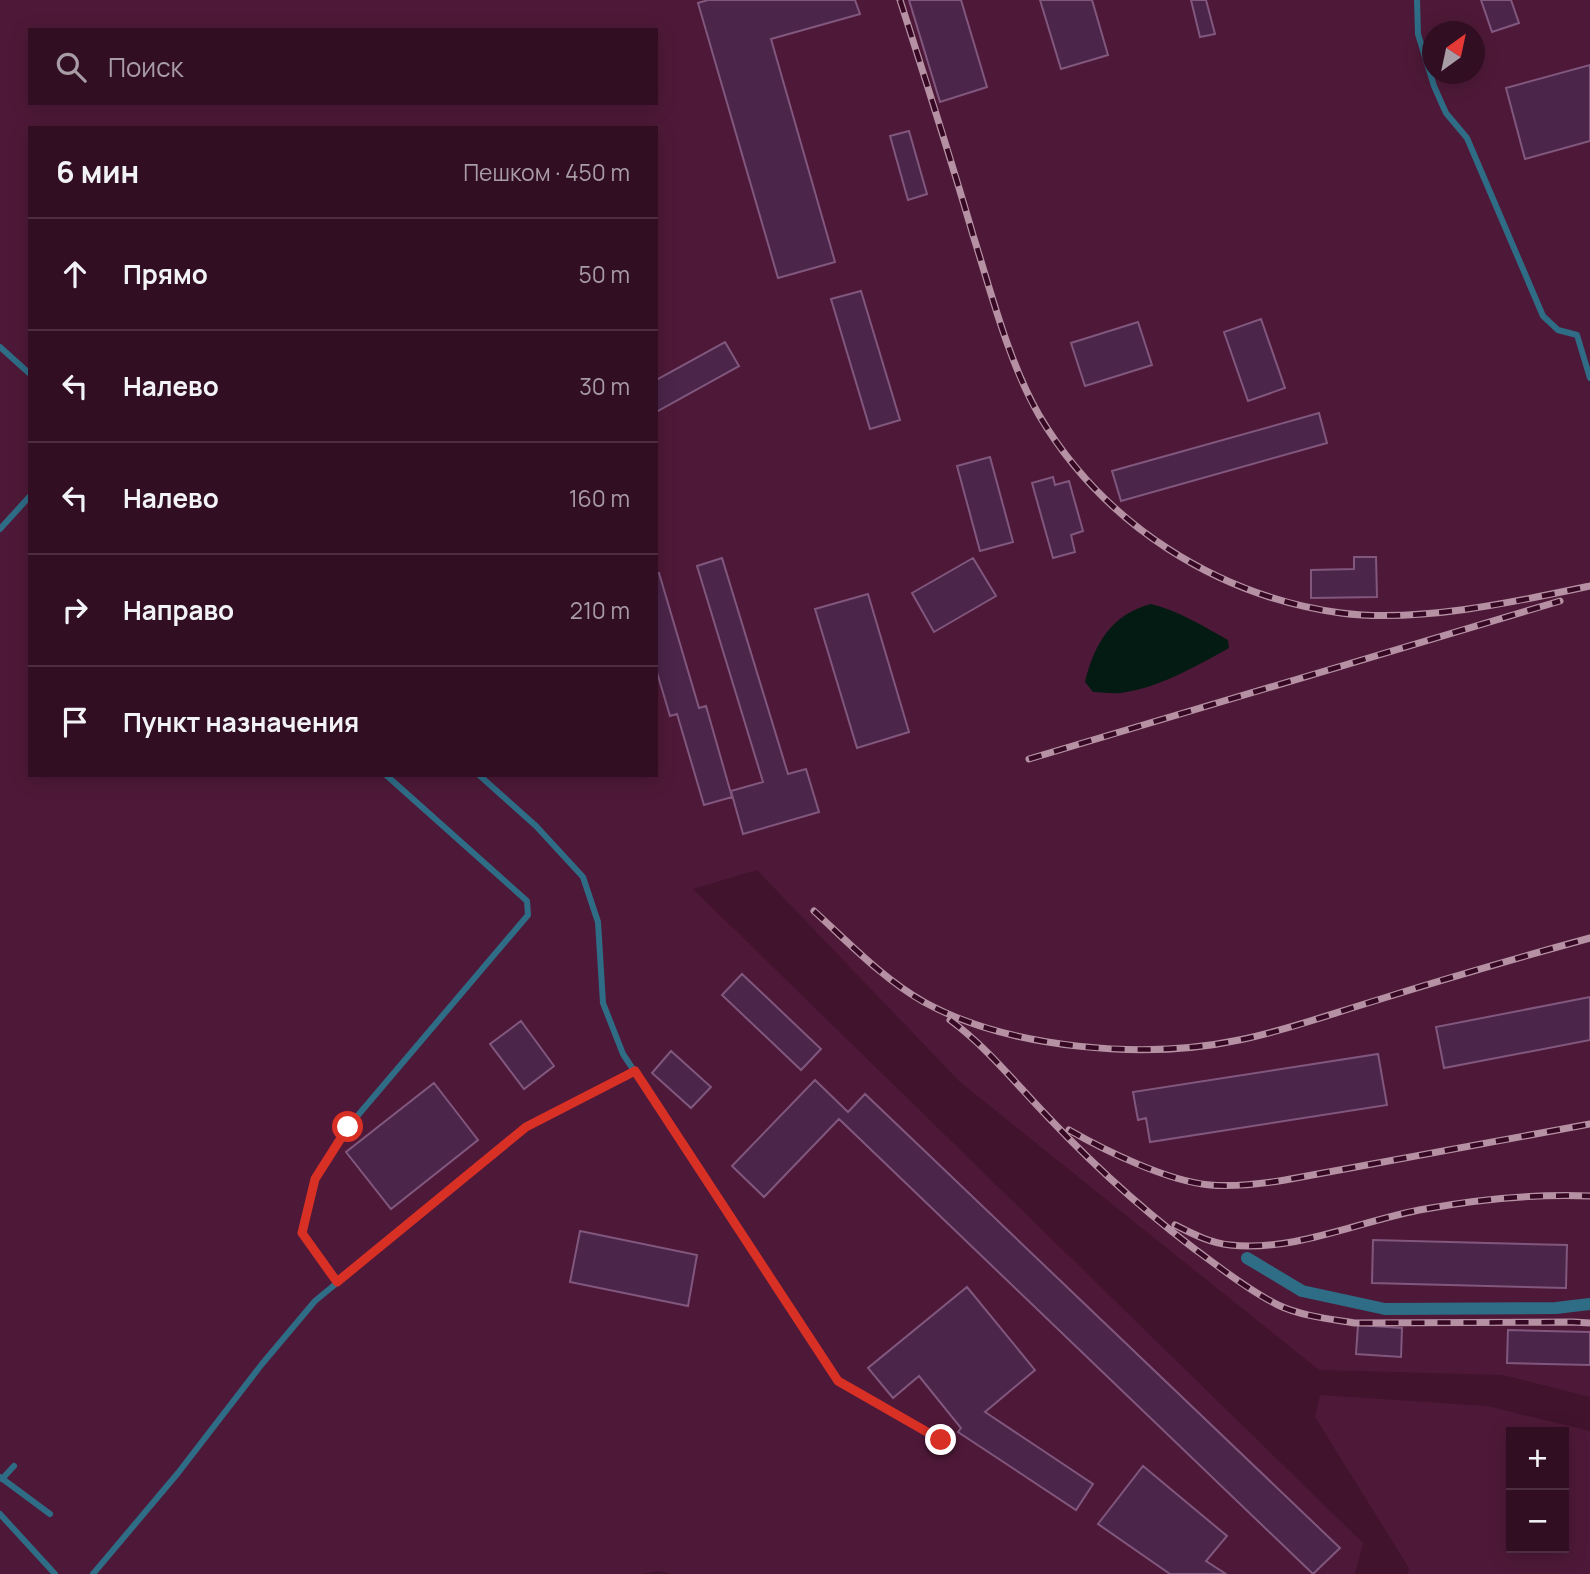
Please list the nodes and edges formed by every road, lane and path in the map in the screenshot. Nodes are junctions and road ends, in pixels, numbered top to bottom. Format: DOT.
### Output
graph roads {
  1 [pos="1418,0"];
  2 [pos="0,347"];
  3 [pos="28,372"];
  4 [pos="1590,378"];
  5 [pos="28,498"];
  6 [pos="0,530"];
  7 [pos="388,777"];
  8 [pos="481,777"];
  9 [pos="635,1071"];
  10 [pos="1247,1258"];
  11 [pos="337,1282"];
  12 [pos="1590,1304"];
  13 [pos="941,1440"];
  14 [pos="15,1466"];
  15 [pos="1,1478"];
  16 [pos="0,1514"];
  17 [pos="50,1514"];
  18 [pos="55,1574"];
  19 [pos="93,1574"];
  1 -- 4 [label="lane"];
  2 -- 3 [label="lane"];
  5 -- 6 [label="lane"];
  7 -- 11 [label="lane"];
  8 -- 9 [label="lane"];
  9 -- 11 [label="lane"];
  9 -- 13 [label="lane"];
  10 -- 12 [label="street"];
  11 -- 19 [label="lane"];
  14 -- 15 [label="lane"];
  15 -- 17 [label="lane"];
  16 -- 18 [label="lane"];
}
